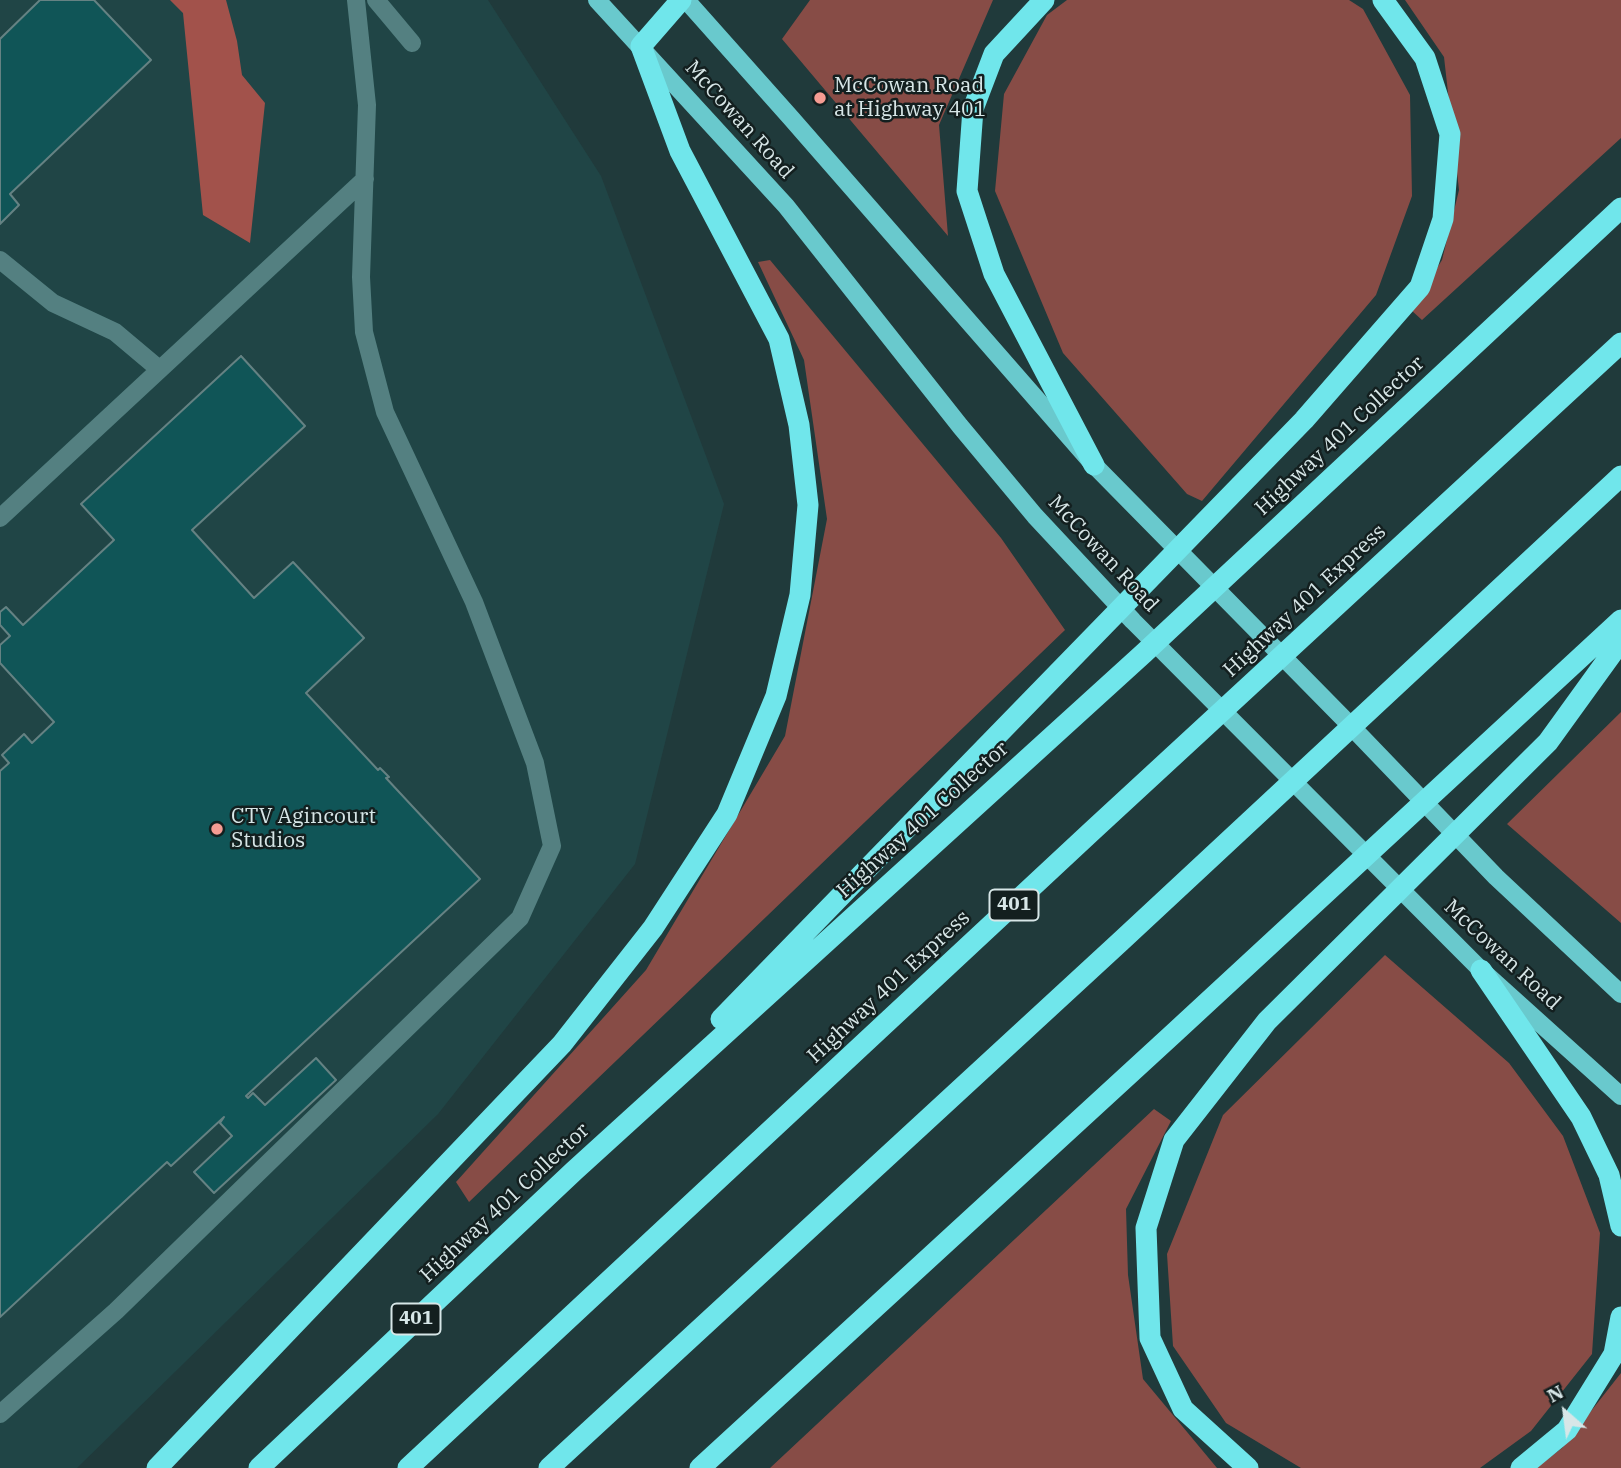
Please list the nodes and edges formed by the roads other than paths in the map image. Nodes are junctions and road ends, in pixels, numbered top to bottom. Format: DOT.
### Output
graph roads {
  1 [pos="356,0"];
  2 [pos="376,0"];
  3 [pos="597,0"];
  4 [pos="684,0"];
  5 [pos="1044,0"];
  6 [pos="1383,0"];
  7 [pos="412,43"];
  8 [pos="641,46"];
  9 [pos="365,178"];
  10 [pos="1621,208"];
  11 [pos="0,260"];
  12 [pos="1621,343"];
  13 [pos="159,369"];
  14 [pos="1094,465"];
  15 [pos="1621,476"];
  16 [pos="0,518"];
  17 [pos="1621,620"];
  18 [pos="1621,641"];
  19 [pos="1481,970"];
  20 [pos="1621,994"];
  21 [pos="1621,1096"];
  22 [pos="574,1171"];
  23 [pos="1621,1226"];
  24 [pos="1621,1317"];
  25 [pos="0,1414"];
  26 [pos="157,1468"];
  27 [pos="259,1468"];
  28 [pos="408,1468"];
  29 [pos="549,1468"];
  30 [pos="700,1468"];
  31 [pos="1248,1468"];
  32 [pos="1521,1468"];
  1 -- 9 [label="street"];
  2 -- 7 [label="street"];
  3 -- 8 [label="main road, McCowan Road"];
  4 -- 8 [label="highway"];
  4 -- 14 [label="main road, McCowan Road"];
  5 -- 14 [label="highway"];
  6 -- 22 [label="highway"];
  8 -- 19 [label="main road, McCowan Road"];
  8 -- 26 [label="highway"];
  9 -- 13 [label="street"];
  9 -- 25 [label="street"];
  10 -- 22 [label="highway, Highway 401 Collector / 401"];
  11 -- 13 [label="street"];
  12 -- 28 [label="highway, Highway 401 Express / 401"];
  13 -- 16 [label="street"];
  14 -- 20 [label="main road, McCowan Road"];
  15 -- 29 [label="highway"];
  17 -- 30 [label="highway"];
  18 -- 31 [label="highway"];
  19 -- 21 [label="main road, McCowan Road"];
  19 -- 23 [label="highway"];
  22 -- 27 [label="highway, Highway 401 Collector / 401"];
  24 -- 32 [label="highway"];
}
